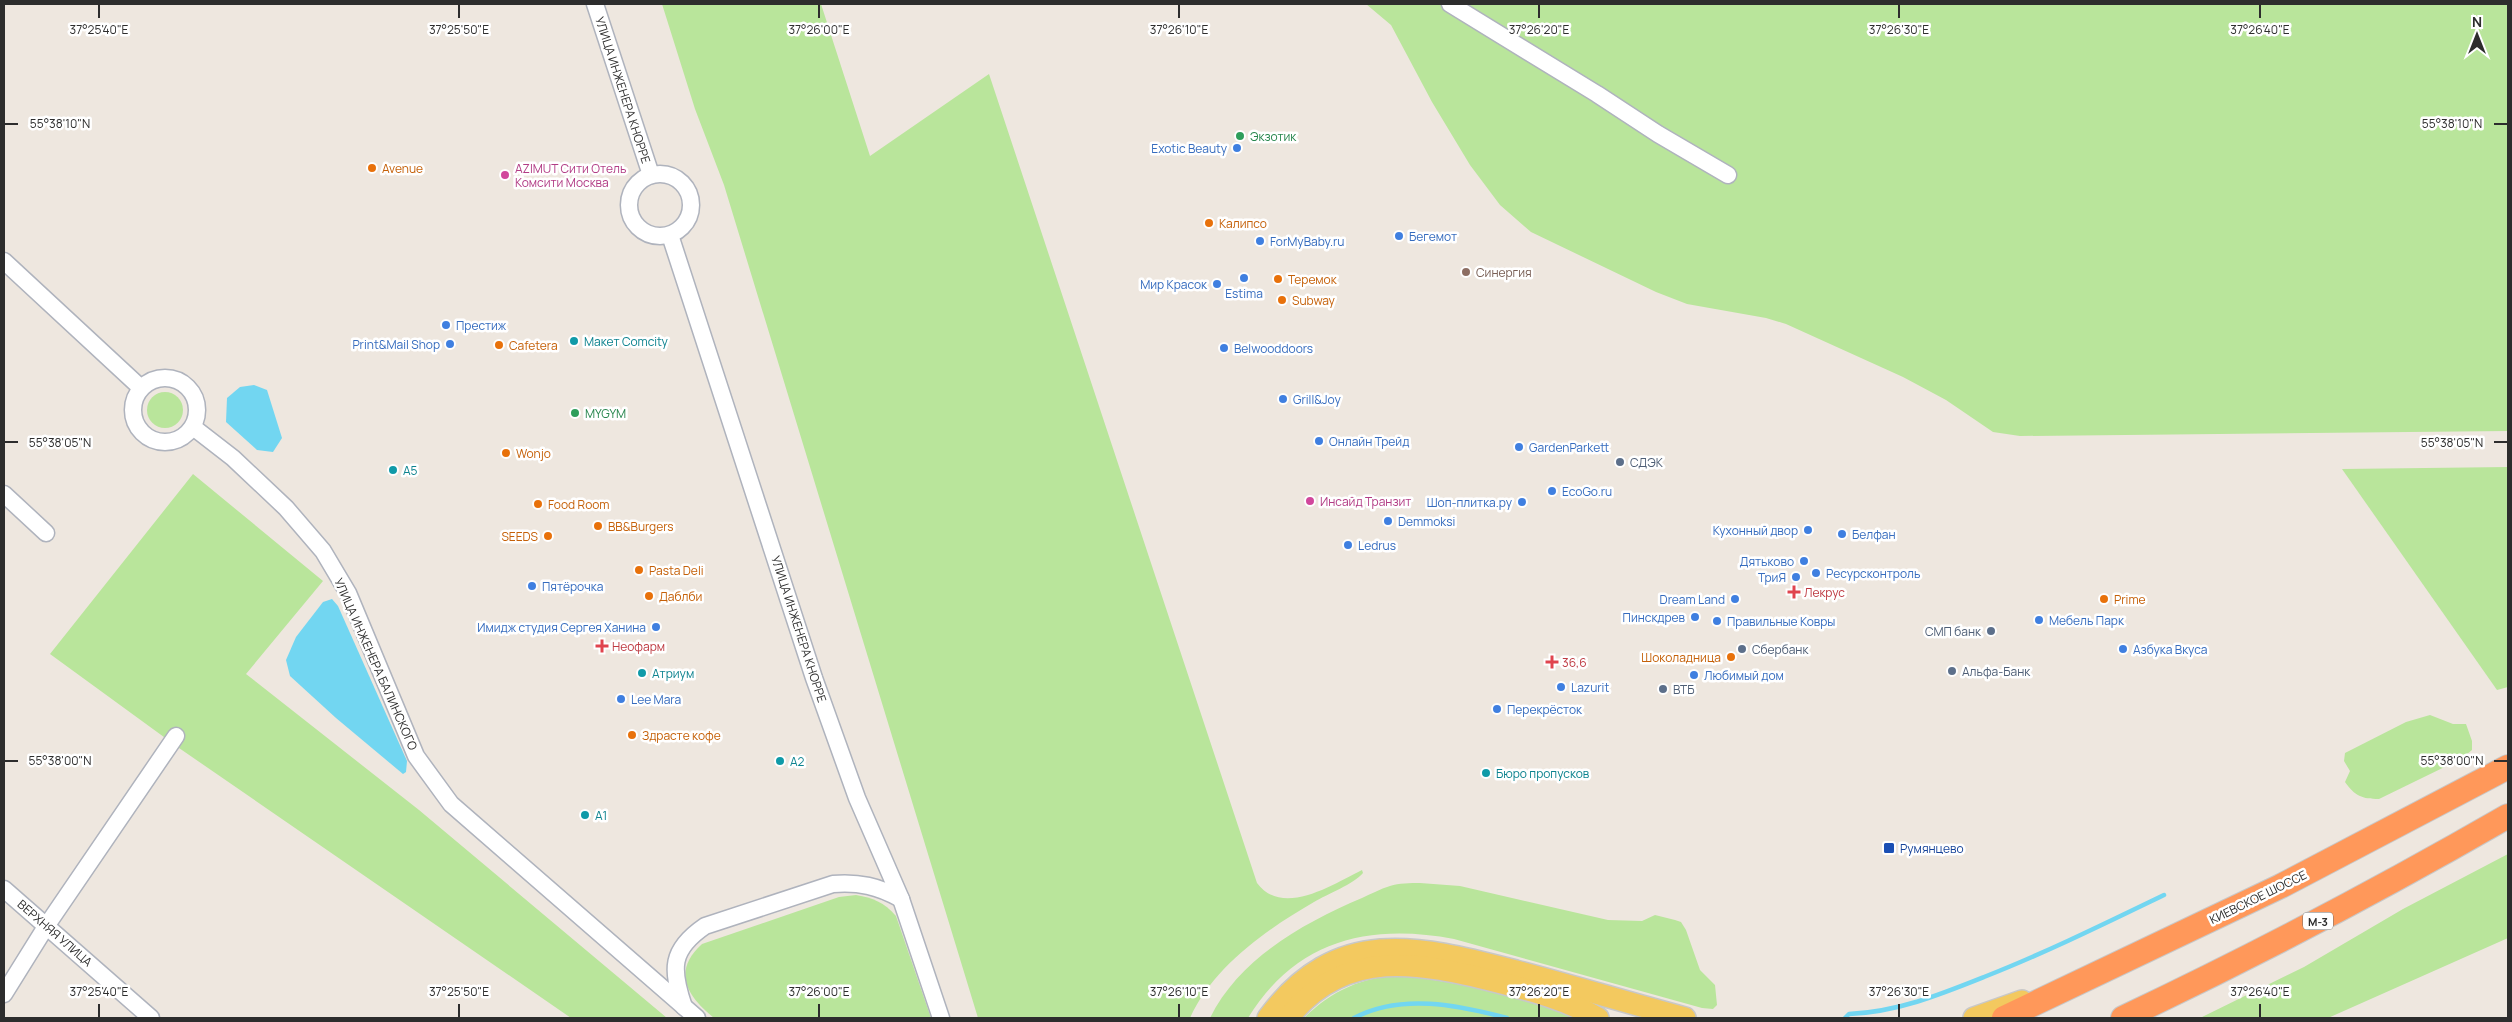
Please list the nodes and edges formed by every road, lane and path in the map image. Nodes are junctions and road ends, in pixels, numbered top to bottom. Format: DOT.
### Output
graph roads {
  1 [pos="595,4"];
  2 [pos="1450,4"];
  3 [pos="1728,174"];
  4 [pos="651,176"];
  5 [pos="670,235"];
  6 [pos="4,261"];
  7 [pos="141,388"];
  8 [pos="193,427"];
  9 [pos="4,494"];
  10 [pos="46,534"];
  11 [pos="176,736"];
  12 [pos="2508,767"];
  13 [pos="2508,816"];
  14 [pos="4,889"];
  15 [pos="901,899"];
  16 [pos="47,925"];
  17 [pos="2125,962"];
  18 [pos="4,994"];
  19 [pos="691,1013"];
  20 [pos="151,1018"];
  21 [pos="941,1018"];
  22 [pos="1268,1018"];
  23 [pos="1288,1018"];
  24 [pos="1598,1018"];
  25 [pos="1685,1018"];
  26 [pos="1974,1018"];
  27 [pos="2004,1018"];
  28 [pos="2123,1018"];
  1 -- 4 [label="street, УЛИЦА ИНЖЕНЕРА КНОРРЕ"];
  2 -- 3 [label="street"];
  4 -- 5 [label="street, УЛИЦА ИНЖЕНЕРА КНОРРЕ"];
  4 -- 5 [label="street, УЛИЦА ИНЖЕНЕРА КНОРРЕ"];
  5 -- 15 [label="street, УЛИЦА ИНЖЕНЕРА КНОРРЕ"];
  6 -- 7 [label="street"];
  7 -- 8 [label="street"];
  7 -- 8 [label="street"];
  8 -- 19 [label="street, УЛИЦА ИНЖЕНЕРА БАЛИНСКОГО"];
  9 -- 10 [label="street"];
  11 -- 16 [label="street"];
  12 -- 17 [label="highway, КИЕВСКОЕ ШОССЕ"];
  13 -- 28 [label="highway, М-3"];
  14 -- 16 [label="street, ВЕРХНЯЯ УЛИЦА"];
  15 -- 19 [label="street"];
  15 -- 21 [label="street, УЛИЦА ИНЖЕНЕРА КНОРРЕ"];
  16 -- 18 [label="street"];
  16 -- 20 [label="street, ВЕРХНЯЯ УЛИЦА"];
  17 -- 26 [label="main road"];
  17 -- 27 [label="highway, КИЕВСКОЕ ШОССЕ"];
  22 -- 25 [label="main road"];
  23 -- 24 [label="main road"];
}
